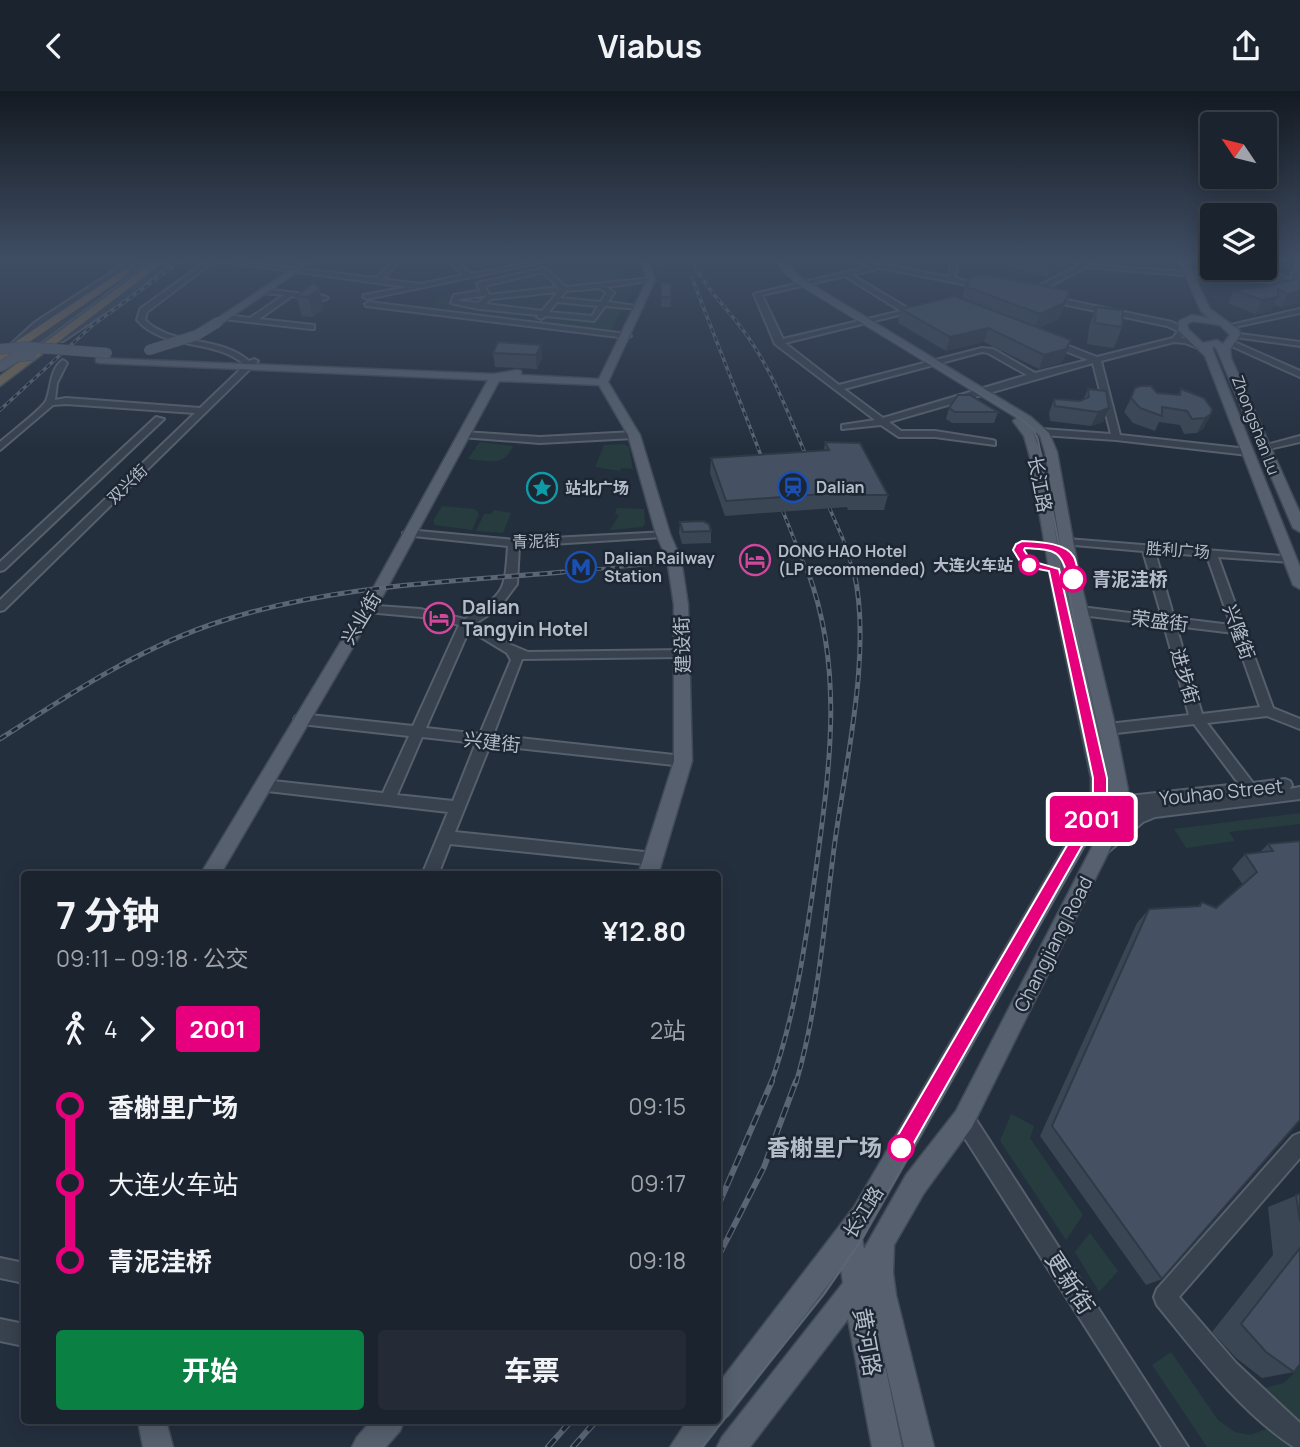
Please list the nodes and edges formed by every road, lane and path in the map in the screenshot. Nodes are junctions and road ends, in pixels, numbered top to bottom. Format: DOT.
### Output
graph roads {
  1 [pos="38,324"];
  2 [pos="51,324"];
  3 [pos="58,324"];
  4 [pos="78,324"];
  5 [pos="82,324"];
  6 [pos="143,324"];
  7 [pos="214,324"];
  8 [pos="288,324"];
  9 [pos="530,324"];
  10 [pos="629,324"];
  11 [pos="771,324"];
  12 [pos="854,324"];
  13 [pos="868,324"];
  14 [pos="1187,324"];
  15 [pos="1196,324"];
  16 [pos="1210,324"];
  17 [pos="1210,324"];
  18 [pos="1256,324"];
  19 [pos="535,325"];
  20 [pos="311,327"];
  21 [pos="1230,332"];
  22 [pos="624,336"];
  23 [pos="1041,339"];
  24 [pos="1174,339"];
  25 [pos="59,340"];
  26 [pos="778,342"];
  27 [pos="1300,344"];
  28 [pos="37,348"];
  29 [pos="226,351"];
  30 [pos="1208,352"];
  31 [pos="2,354"];
  32 [pos="106,356"];
  33 [pos="1226,358"];
  34 [pos="1096,360"];
  35 [pos="212,362"];
  36 [pos="63,363"];
  37 [pos="250,363"];
  38 [pos="932,363"];
  39 [pos="0,367"];
  40 [pos="517,373"];
  41 [pos="1300,374"];
  42 [pos="1034,376"];
  43 [pos="495,378"];
  44 [pos="602,379"];
  45 [pos="0,382"];
  46 [pos="839,387"];
  47 [pos="978,392"];
  48 [pos="50,403"];
  49 [pos="203,411"];
  50 [pos="159,419"];
  51 [pos="882,419"];
  52 [pos="845,427"];
  53 [pos="1030,427"];
  54 [pos="464,435"];
  55 [pos="634,435"];
  56 [pos="1116,437"];
  57 [pos="1300,439"];
  58 [pos="992,443"];
  59 [pos="0,447"];
  60 [pos="1264,447"];
  61 [pos="1248,452"];
  62 [pos="1296,492"];
  63 [pos="1300,528"];
  64 [pos="408,533"];
  65 [pos="663,534"];
  66 [pos="1067,542"];
  67 [pos="514,543"];
  68 [pos="1148,548"];
  69 [pos="1210,553"];
  70 [pos="1290,559"];
  71 [pos="0,568"];
  72 [pos="1300,585"];
  73 [pos="3,601"];
  74 [pos="367,608"];
  75 [pos="1082,611"];
  76 [pos="1169,622"];
  77 [pos="466,624"];
  78 [pos="1239,630"];
  79 [pos="512,651"];
  80 [pos="682,653"];
  81 [pos="1268,711"];
  82 [pos="301,719"];
  83 [pos="1197,719"];
  84 [pos="1300,724"];
  85 [pos="1108,729"];
  86 [pos="416,733"];
  87 [pos="483,741"];
  88 [pos="683,761"];
  89 [pos="1300,783"];
  90 [pos="264,786"];
  91 [pos="1250,789"];
  92 [pos="1300,793"];
  93 [pos="387,800"];
  94 [pos="457,807"];
  95 [pos="1107,807"];
  96 [pos="1155,811"];
  97 [pos="445,837"];
  98 [pos="1100,851"];
  99 [pos="651,867"];
  100 [pos="212,871"];
  101 [pos="432,871"];
  102 [pos="964,1119"];
  103 [pos="1300,1143"];
  104 [pos="849,1237"];
  105 [pos="883,1242"];
  106 [pos="0,1268"];
  107 [pos="21,1272"];
  108 [pos="857,1286"];
  109 [pos="0,1330"];
  110 [pos="21,1334"];
  111 [pos="721,1402"];
  112 [pos="153,1424"];
  113 [pos="387,1424"];
  114 [pos="703,1424"];
  115 [pos="1300,1437"];
  116 [pos="158,1447"];
  117 [pos="367,1447"];
  118 [pos="685,1447"];
  119 [pos="732,1447"];
  120 [pos="887,1447"];
  121 [pos="919,1447"];
  122 [pos="1176,1447"];
  1 -- 31 [label="street"];
  2 -- 31 [label="highway"];
  3 -- 28 [label="street"];
  4 -- 25 [label="highway"];
  5 -- 25 [label="street"];
  6 -- 29 [label="street"];
  7 -- 32 [label="main road, bridge"];
  8 -- 20 [label="street"];
  9 -- 19 [label="street"];
  10 -- 22 [label="main road"];
  11 -- 26 [label="street"];
  12 -- 26 [label="street"];
  13 -- 38 [label="main road"];
  14 -- 24 [label="street"];
  15 -- 30 [label="main road"];
  16 -- 21 [label="main road"];
  17 -- 21 [label="main road"];
  18 -- 21 [label="street"];
  19 -- 22 [label="street"];
  21 -- 27 [label="street"];
  21 -- 33 [label="main road"];
  21 -- 41 [label="street"];
  22 -- 44 [label="main road"];
  23 -- 34 [label="street"];
  24 -- 30 [label="street"];
  24 -- 34 [label="street"];
  25 -- 45 [label="highway"];
  26 -- 46 [label="street"];
  28 -- 31 [label="main road, bridge"];
  28 -- 32 [label="main road, bridge"];
  29 -- 35 [label="main road"];
  29 -- 37 [label="street"];
  30 -- 33 [label="main road"];
  30 -- 61 [label="main road, Zhongshan Lu"];
  32 -- 35 [label="main road"];
  32 -- 37 [label="main road"];
  32 -- 39 [label="main road, bridge"];
  33 -- 60 [label="main road, Zhongshan Lu"];
  34 -- 42 [label="street"];
  34 -- 56 [label="street"];
  35 -- 37 [label="main road"];
  36 -- 48 [label="street"];
  37 -- 40 [label="main road"];
  37 -- 43 [label="main road"];
  37 -- 49 [label="street, 双兴街"];
  38 -- 42 [label="street"];
  38 -- 46 [label="street"];
  38 -- 47 [label="main road"];
  40 -- 43 [label="main road"];
  40 -- 44 [label="main road"];
  42 -- 47 [label="street"];
  43 -- 44 [label="main road"];
  43 -- 54 [label="main road, 兴业街"];
  44 -- 55 [label="main road, 建设街"];
  46 -- 51 [label="street"];
  47 -- 51 [label="street"];
  47 -- 53 [label="main road"];
  48 -- 49 [label="street"];
  48 -- 59 [label="street"];
  49 -- 73 [label="street, 双兴街"];
  50 -- 71 [label="street"];
  51 -- 52 [label="street"];
  51 -- 58 [label="street"];
  53 -- 56 [label="street"];
  53 -- 66 [label="main road, Changjiang Road"];
  53 -- 95 [label="main road, 长江路"];
  54 -- 55 [label="street"];
  54 -- 64 [label="main road, 兴业街"];
  55 -- 65 [label="main road, 建设街"];
  56 -- 61 [label="street"];
  57 -- 60 [label="street"];
  60 -- 62 [label="main road, Zhongshan Lu"];
  61 -- 70 [label="main road, Zhongshan Lu"];
  62 -- 63 [label="main road, Zhongshan Lu"];
  64 -- 67 [label="street, 青泥街"];
  64 -- 74 [label="main road, 兴业街"];
  65 -- 67 [label="street, 青泥街"];
  65 -- 80 [label="main road, 建设街"];
  66 -- 68 [label="street, 胜利广场"];
  66 -- 75 [label="main road, Changjiang Road"];
  67 -- 77 [label="street"];
  68 -- 69 [label="street, 胜利广场"];
  68 -- 76 [label="street, 进步街"];
  69 -- 70 [label="street, 胜利广场"];
  69 -- 78 [label="street, 兴隆街"];
  70 -- 72 [label="main road, Zhongshan Lu"];
  74 -- 77 [label="street"];
  74 -- 82 [label="main road, 兴业街"];
  75 -- 76 [label="street, 荣盛街"];
  75 -- 85 [label="main road, Changjiang Road"];
  76 -- 78 [label="street, 荣盛街"];
  76 -- 83 [label="street, 进步街"];
  77 -- 79 [label="street"];
  77 -- 86 [label="street"];
  78 -- 81 [label="street, 兴隆街"];
  79 -- 80 [label="street"];
  79 -- 87 [label="street"];
  80 -- 88 [label="main road, 建设街"];
  81 -- 83 [label="street"];
  81 -- 84 [label="street"];
  82 -- 86 [label="street, 兴建街"];
  82 -- 90 [label="main road, 兴业街"];
  83 -- 85 [label="street"];
  83 -- 91 [label="street, 进步街"];
  85 -- 95 [label="main road, Changjiang Road"];
  86 -- 87 [label="street, 兴建街"];
  86 -- 93 [label="street"];
  87 -- 88 [label="street, 兴建街"];
  87 -- 94 [label="street"];
  88 -- 99 [label="main road, 建设街"];
  89 -- 91 [label="street, Youhao Street"];
  90 -- 93 [label="street"];
  90 -- 100 [label="main road, 兴业街"];
  91 -- 95 [label="street, Youhao Street"];
  92 -- 96 [label="street, Youhao Street"];
  93 -- 94 [label="street"];
  94 -- 97 [label="street"];
  95 -- 96 [label="street, Youhao Street"];
  95 -- 98 [label="main road, Changjiang Road"];
  95 -- 104 [label="main road, 长江路"];
  96 -- 98 [label="street"];
  97 -- 99 [label="street"];
  97 -- 101 [label="street"];
  98 -- 102 [label="main road, Changjiang Road"];
  102 -- 105 [label="main road, Changjiang Road"];
  102 -- 122 [label="street, 更新街"];
  103 -- 115 [label="street"];
  104 -- 108 [label="main road, 黄河路"];
  104 -- 111 [label="main road, 长江路"];
  105 -- 108 [label="main road, Changjiang Road"];
  105 -- 121 [label="main road, 黄河路"];
  106 -- 107 [label="street"];
  108 -- 119 [label="main road, Changjiang Road"];
  108 -- 120 [label="main road, 黄河路"];
  109 -- 110 [label="street"];
  112 -- 116 [label="main road"];
  113 -- 117 [label="main road"];
  114 -- 118 [label="main road"];
}
